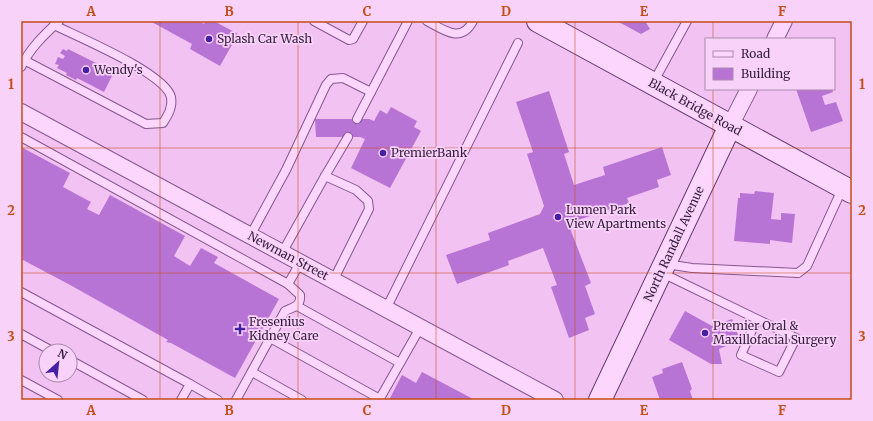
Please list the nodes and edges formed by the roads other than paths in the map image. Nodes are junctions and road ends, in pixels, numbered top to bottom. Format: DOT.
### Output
graph roads {
  1 [pos="314,21"];
  2 [pos="363,21"];
  3 [pos="408,21"];
  4 [pos="427,21"];
  5 [pos="473,21"];
  6 [pos="538,21"];
  7 [pos="687,21"];
  8 [pos="784,21"];
  9 [pos="57,23"];
  10 [pos="776,38"];
  11 [pos="518,44"];
  12 [pos="23,63"];
  13 [pos="652,84"];
  14 [pos="748,90"];
  15 [pos="371,92"];
  16 [pos="21,112"];
  17 [pos="357,119"];
  18 [pos="730,126"];
  19 [pos="21,137"];
  20 [pos="348,137"];
  21 [pos="325,176"];
  22 [pos="848,190"];
  23 [pos="250,236"];
  24 [pos="282,253"];
  25 [pos="300,263"];
  26 [pos="663,268"];
  27 [pos="333,281"];
  28 [pos="288,284"];
  29 [pos="21,292"];
  30 [pos="297,306"];
  31 [pos="386,309"];
  32 [pos="757,319"];
  33 [pos="420,328"];
  34 [pos="21,334"];
  35 [pos="270,338"];
  36 [pos="38,343"];
  37 [pos="400,362"];
  38 [pos="78,364"];
  39 [pos="252,372"];
  40 [pos="21,380"];
  41 [pos="190,384"];
  42 [pos="380,399"];
  43 [pos="58,400"];
  44 [pos="143,400"];
  45 [pos="181,400"];
  46 [pos="218,400"];
  47 [pos="236,400"];
  48 [pos="302,400"];
  49 [pos="554,400"];
  50 [pos="600,400"];
  1 -- 2 [label="lane"];
  3 -- 15 [label="lane"];
  4 -- 5 [label="lane"];
  6 -- 13 [label="street, Black Bridge Road"];
  7 -- 13 [label="lane"];
  8 -- 10 [label="street"];
  9 -- 12 [label="lane"];
  9 -- 12 [label="lane"];
  11 -- 31 [label="lane"];
  13 -- 18 [label="street, Black Bridge Road"];
  14 -- 18 [label="street, North Randall Avenue"];
  15 -- 17 [label="lane"];
  15 -- 23 [label="lane"];
  16 -- 23 [label="street, Newman Street"];
  18 -- 22 [label="street, Black Bridge Road"];
  18 -- 26 [label="street, North Randall Avenue"];
  19 -- 28 [label="lane"];
  20 -- 21 [label="lane"];
  21 -- 24 [label="lane"];
  21 -- 27 [label="lane"];
  22 -- 26 [label="lane"];
  23 -- 24 [label="street, Newman Street"];
  24 -- 25 [label="street, Newman Street"];
  25 -- 27 [label="street, Newman Street"];
  25 -- 28 [label="lane"];
  26 -- 32 [label="lane"];
  26 -- 50 [label="street, North Randall Avenue"];
  27 -- 31 [label="street, Newman Street"];
  28 -- 30 [label="lane"];
  29 -- 41 [label="lane"];
  30 -- 35 [label="lane"];
  30 -- 37 [label="lane"];
  31 -- 33 [label="street, Newman Street"];
  32 -- 32 [label="lane"];
  33 -- 37 [label="lane"];
  33 -- 49 [label="street, Newman Street"];
  34 -- 36 [label="lane"];
  35 -- 39 [label="lane"];
  35 -- 42 [label="lane"];
  37 -- 42 [label="lane"];
  38 -- 44 [label="lane"];
  39 -- 47 [label="lane"];
  39 -- 48 [label="lane"];
  40 -- 43 [label="lane"];
  41 -- 45 [label="lane"];
  41 -- 46 [label="lane"];
}
